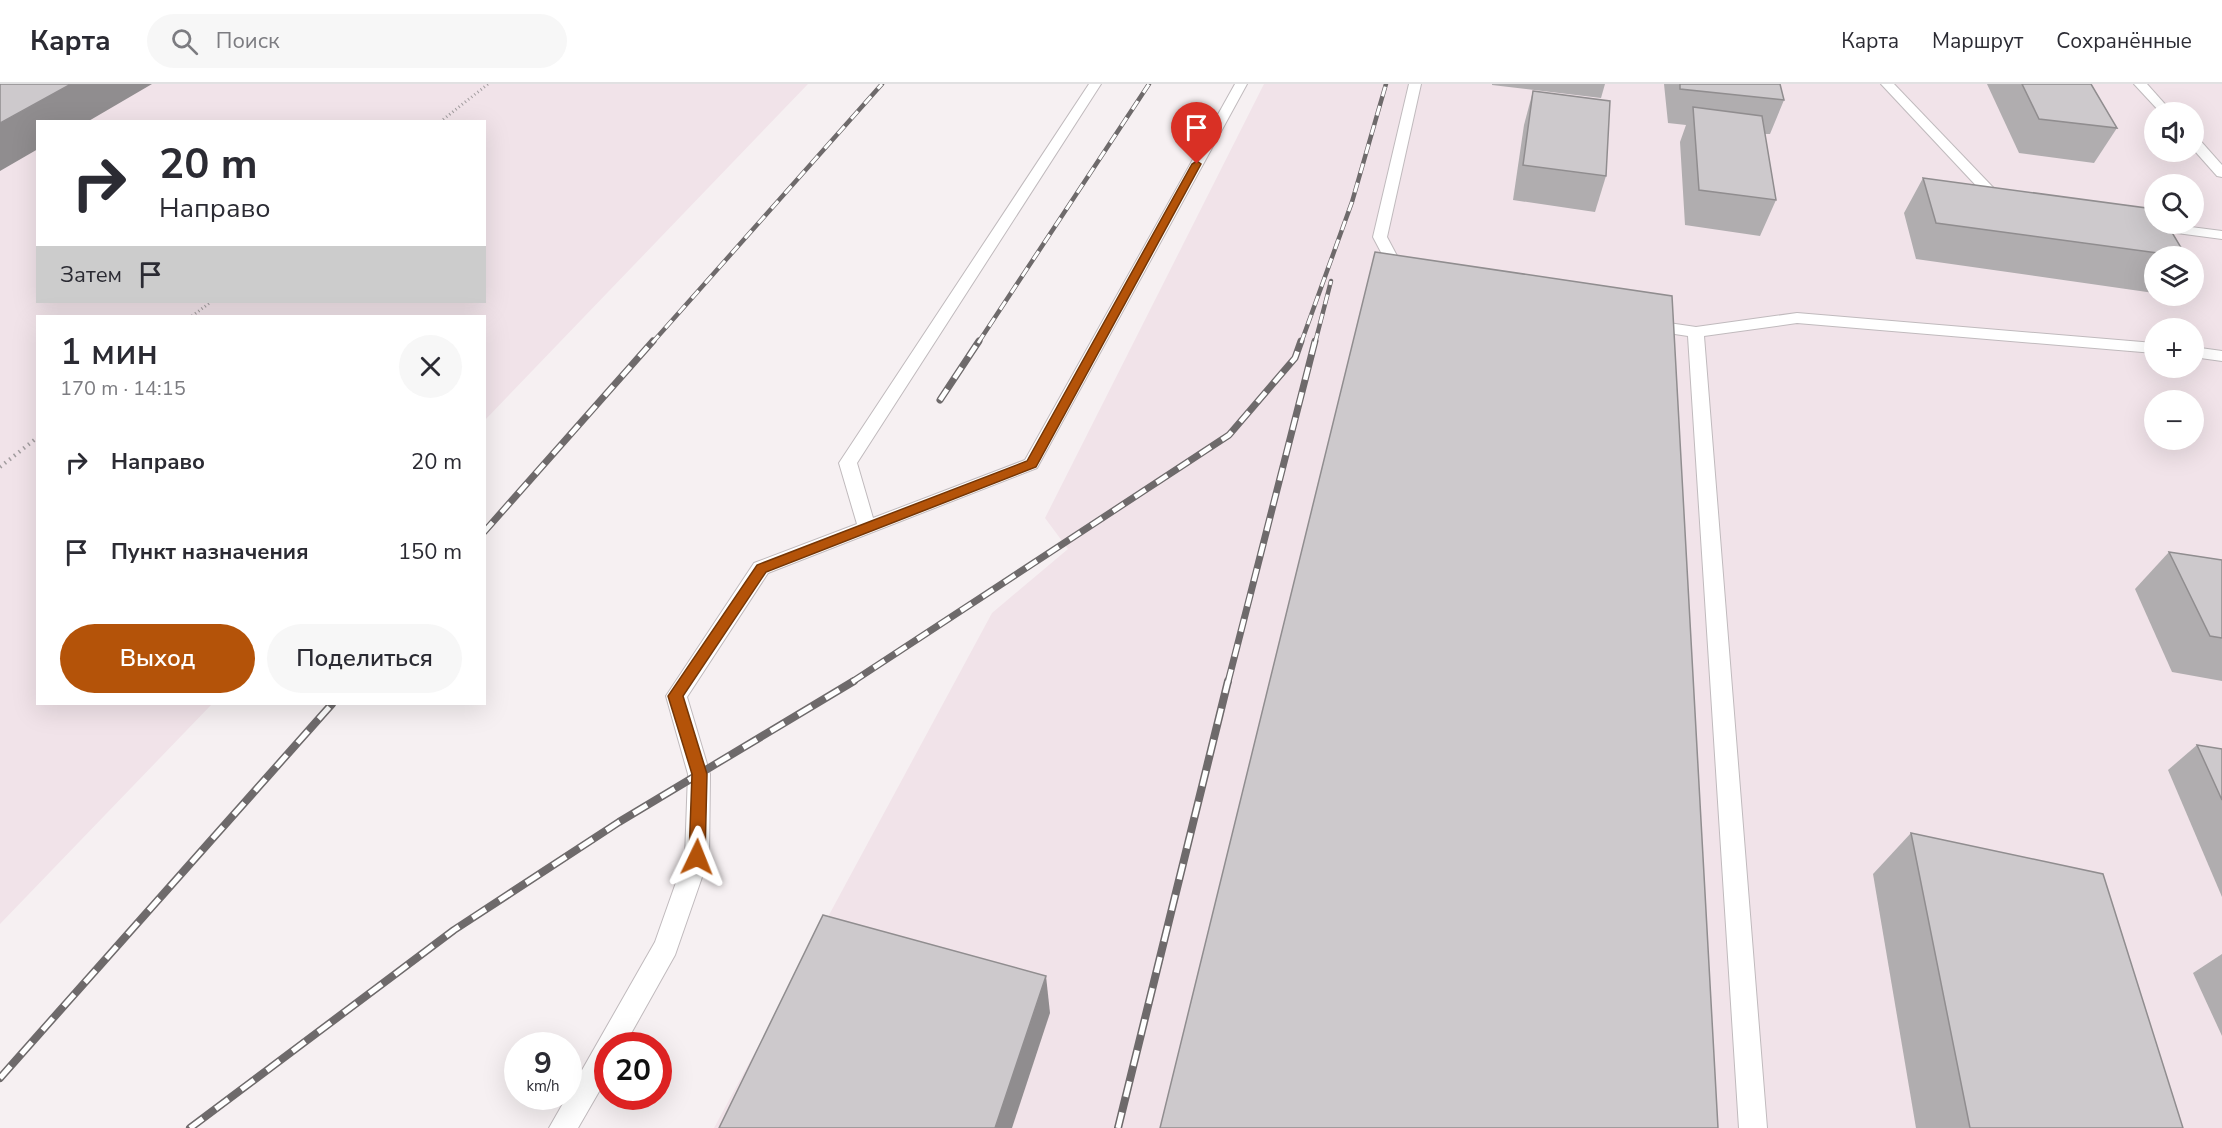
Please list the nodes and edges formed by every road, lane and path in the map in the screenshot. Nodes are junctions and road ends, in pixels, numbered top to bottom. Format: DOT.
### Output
graph roads {
  1 [pos="488,84"];
  2 [pos="1095,84"];
  3 [pos="1241,84"];
  4 [pos="1415,84"];
  5 [pos="1887,84"];
  6 [pos="2140,84"];
  7 [pos="2157,102"];
  8 [pos="443,120"];
  9 [pos="2204,153"];
  10 [pos="2222,173"];
  11 [pos="2017,210"];
  12 [pos="2131,224"];
  13 [pos="2222,235"];
  14 [pos="1419,282"];
  15 [pos="210,303"];
  16 [pos="193,315"];
  17 [pos="1626,322"];
  18 [pos="1696,332"];
  19 [pos="2144,347"];
  20 [pos="2204,354"];
  21 [pos="2222,356"];
  22 [pos="36,439"];
  23 [pos="0,467"];
  24 [pos="867,528"];
  25 [pos="618,1032"];
  26 [pos="594,1074"];
  27 [pos="562,1128"];
  28 [pos="1752,1128"];
  1 -- 8 [label="path"];
  2 -- 24 [label="lane"];
  3 -- 24 [label="lane"];
  4 -- 14 [label="lane"];
  5 -- 11 [label="lane"];
  6 -- 7 [label="lane"];
  9 -- 10 [label="lane"];
  12 -- 13 [label="lane"];
  15 -- 16 [label="path"];
  17 -- 18 [label="lane"];
  18 -- 19 [label="lane"];
  18 -- 28 [label="lane"];
  20 -- 21 [label="lane"];
  22 -- 23 [label="path"];
  24 -- 25 [label="lane"];
  26 -- 27 [label="lane"];
}
